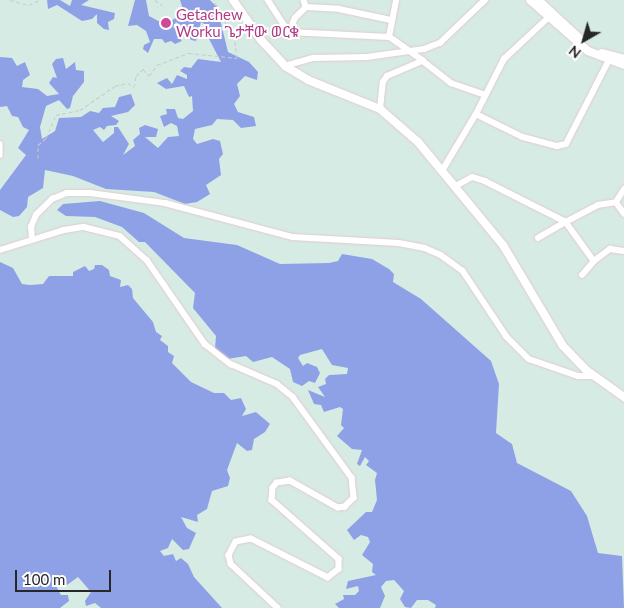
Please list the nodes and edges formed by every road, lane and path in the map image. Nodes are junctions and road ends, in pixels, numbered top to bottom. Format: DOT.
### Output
graph roads {
  1 [pos="10,0"];
  2 [pos="39,0"];
  3 [pos="155,0"];
  4 [pos="214,0"];
  5 [pos="233,0"];
  6 [pos="268,0"];
  7 [pos="304,0"];
  8 [pos="396,0"];
  9 [pos="485,0"];
  10 [pos="530,0"];
  11 [pos="538,0"];
  12 [pos="162,5"];
  13 [pos="306,7"];
  14 [pos="548,18"];
  15 [pos="391,20"];
  16 [pos="289,32"];
  17 [pos="389,37"];
  18 [pos="411,52"];
  19 [pos="611,59"];
  20 [pos="624,59"];
  21 [pos="423,61"];
  22 [pos="624,65"];
  23 [pos="285,66"];
  24 [pos="485,95"];
  25 [pos="380,109"];
  26 [pos="476,114"];
  27 [pos="0,144"];
  28 [pos="0,156"];
  29 [pos="38,158"];
  30 [pos="442,171"];
  31 [pos="456,186"];
  32 [pos="624,189"];
  33 [pos="616,202"];
  34 [pos="624,213"];
  35 [pos="566,222"];
  36 [pos="538,238"];
  37 [pos="32,240"];
  38 [pos="0,250"];
  39 [pos="624,251"];
  40 [pos="594,261"];
  41 [pos="582,275"];
  42 [pos="594,376"];
  43 [pos="624,397"];
  44 [pos="278,608"];
  1 -- 2 [label="path"];
  3 -- 12 [label="path"];
  4 -- 29 [label="path"];
  5 -- 23 [label="street"];
  6 -- 16 [label="street"];
  7 -- 13 [label="street"];
  8 -- 15 [label="street"];
  9 -- 18 [label="street"];
  10 -- 14 [label="street"];
  11 -- 19 [label="street"];
  13 -- 15 [label="street"];
  13 -- 16 [label="street"];
  14 -- 19 [label="street"];
  14 -- 24 [label="street"];
  15 -- 17 [label="street"];
  16 -- 17 [label="street"];
  17 -- 18 [label="street"];
  18 -- 21 [label="street"];
  18 -- 23 [label="street"];
  19 -- 20 [label="street"];
  19 -- 22 [label="street"];
  19 -- 26 [label="street"];
  21 -- 24 [label="street"];
  21 -- 25 [label="street"];
  23 -- 25 [label="street"];
  24 -- 26 [label="street"];
  25 -- 30 [label="street"];
  26 -- 30 [label="street"];
  27 -- 28 [label="street"];
  30 -- 31 [label="street"];
  31 -- 35 [label="street"];
  31 -- 42 [label="street"];
  32 -- 33 [label="street"];
  33 -- 34 [label="street"];
  33 -- 35 [label="street"];
  35 -- 36 [label="street"];
  35 -- 40 [label="street"];
  37 -- 38 [label="street"];
  37 -- 42 [label="street"];
  37 -- 44 [label="street"];
  39 -- 40 [label="street"];
  40 -- 41 [label="street"];
  42 -- 43 [label="street"];
}
